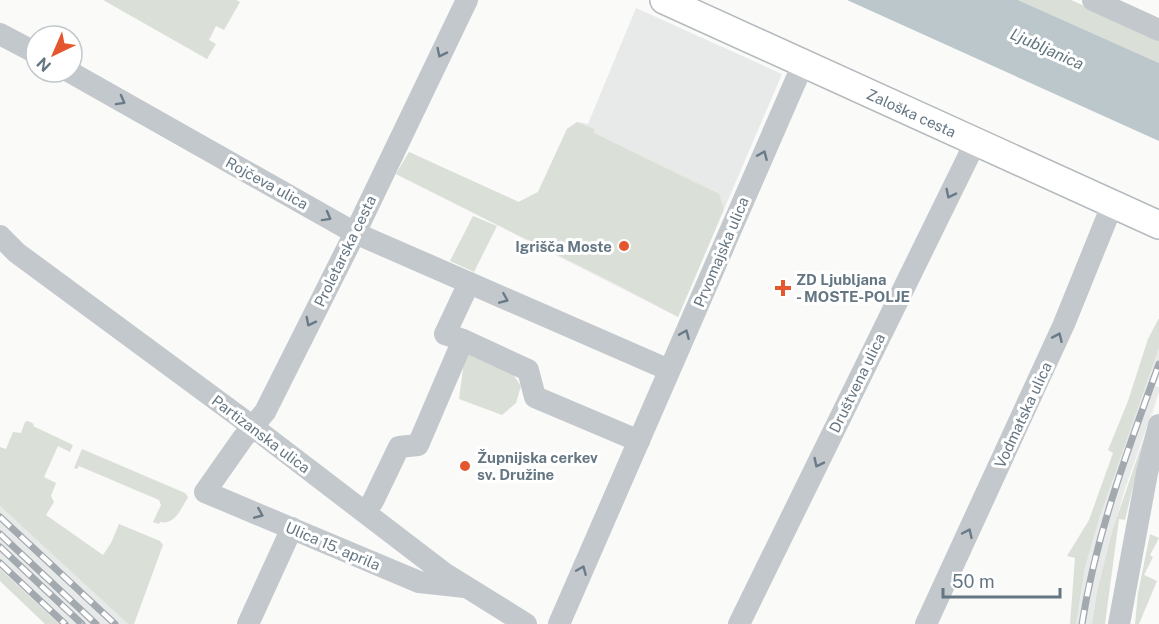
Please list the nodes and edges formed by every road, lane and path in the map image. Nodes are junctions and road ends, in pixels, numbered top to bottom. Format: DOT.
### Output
graph roads {
  1 [pos="467,0"];
  2 [pos="664,0"];
  3 [pos="1102,2"];
  4 [pos="1159,30"];
  5 [pos="0,34"];
  6 [pos="24,47"];
  7 [pos="803,64"];
  8 [pos="84,80"];
  9 [pos="976,141"];
  10 [pos="1113,203"];
  11 [pos="1159,225"];
  12 [pos="355,233"];
  13 [pos="0,236"];
  14 [pos="469,283"];
  15 [pos="463,340"];
  16 [pos="669,370"];
  17 [pos="1159,425"];
  18 [pos="253,427"];
  19 [pos="639,441"];
  20 [pos="205,492"];
  21 [pos="364,512"];
  22 [pos="292,528"];
  23 [pos="465,587"];
  24 [pos="248,624"];
  25 [pos="526,624"];
  26 [pos="559,624"];
  27 [pos="739,624"];
  28 [pos="926,624"];
  29 [pos="1119,624"];
  1 -- 12 [label="street, Proletarska cesta, one-way"];
  2 -- 7 [label="main road, Zaloška cesta"];
  3 -- 4 [label="street"];
  5 -- 6 [label="street"];
  7 -- 9 [label="main road, Zaloška cesta"];
  16 -- 7 [label="street, Prvomajska ulica, one-way"];
  8 -- 12 [label="street, Rojčeva ulica, one-way"];
  9 -- 10 [label="main road, Zaloška cesta"];
  9 -- 27 [label="street, Društvena ulica, one-way"];
  10 -- 11 [label="main road, Zaloška cesta"];
  28 -- 10 [label="street, Vodmatska ulica, one-way"];
  12 -- 14 [label="street, Rojčeva ulica"];
  12 -- 18 [label="street, Proletarska cesta, one-way"];
  13 -- 18 [label="street, Partizanska ulica"];
  14 -- 15 [label="street"];
  14 -- 16 [label="street, Rojčeva ulica, one-way"];
  15 -- 19 [label="street"];
  15 -- 21 [label="street"];
  16 -- 19 [label="street, Prvomajska ulica"];
  17 -- 29 [label="street"];
  18 -- 20 [label="street, Proletarska cesta"];
  18 -- 21 [label="street, Partizanska ulica"];
  26 -- 19 [label="street, Prvomajska ulica, one-way"];
  20 -- 22 [label="street, Ulica 15. aprila, one-way"];
  21 -- 23 [label="street, Partizanska ulica"];
  22 -- 23 [label="street, Ulica 15. aprila"];
  22 -- 24 [label="street"];
  23 -- 25 [label="street, Partizanska ulica"];
}
